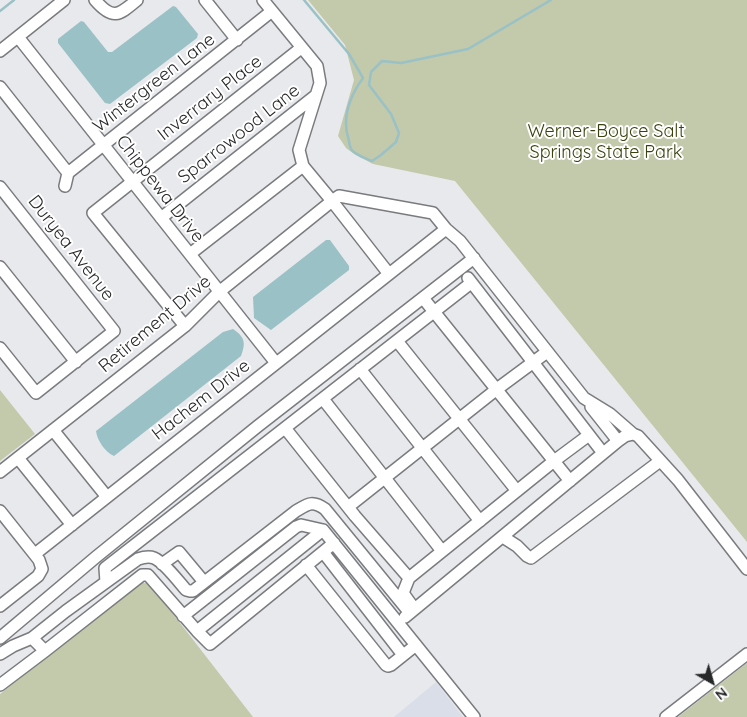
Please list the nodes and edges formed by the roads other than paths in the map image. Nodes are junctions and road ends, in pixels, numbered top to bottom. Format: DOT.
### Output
graph roads {
  1 [pos="64,0"];
  2 [pos="95,0"];
  3 [pos="137,0"];
  4 [pos="205,0"];
  5 [pos="263,0"];
  6 [pos="272,12"];
  7 [pos="18,37"];
  8 [pos="236,40"];
  9 [pos="301,48"];
  10 [pos="0,51"];
  11 [pos="0,87"];
  12 [pos="315,96"];
  13 [pos="103,145"];
  14 [pos="303,166"];
  15 [pos="68,173"];
  16 [pos="132,181"];
  17 [pos="65,186"];
  18 [pos="0,187"];
  19 [pos="332,202"];
  20 [pos="161,218"];
  21 [pos="446,229"];
  22 [pos="190,254"];
  23 [pos="474,258"];
  24 [pos="0,267"];
  25 [pos="460,269"];
  26 [pos="389,274"];
  27 [pos="444,282"];
  28 [pos="471,283"];
  29 [pos="219,292"];
  30 [pos="455,296"];
  31 [pos="423,298"];
  32 [pos="435,311"];
  33 [pos="185,326"];
  34 [pos="396,341"];
  35 [pos="0,348"];
  36 [pos="547,352"];
  37 [pos="76,362"];
  38 [pos="533,362"];
  39 [pos="276,363"];
  40 [pos="360,369"];
  41 [pos="497,389"];
  42 [pos="584,398"];
  43 [pos="322,399"];
  44 [pos="459,419"];
  45 [pos="285,428"];
  46 [pos="53,430"];
  47 [pos="633,434"];
  48 [pos="589,435"];
  49 [pos="618,441"];
  50 [pos="423,448"];
  51 [pos="603,453"];
  52 [pos="18,458"];
  53 [pos="554,461"];
  54 [pos="660,461"];
  55 [pos="0,472"];
  56 [pos="385,478"];
  57 [pos="570,481"];
  58 [pos="517,491"];
  59 [pos="107,497"];
  60 [pos="348,507"];
  61 [pos="0,511"];
  62 [pos="480,521"];
  63 [pos="72,525"];
  64 [pos="323,530"];
  65 [pos="503,536"];
  66 [pos="334,543"];
  67 [pos="442,551"];
  68 [pos="323,552"];
  69 [pos="35,554"];
  70 [pos="162,564"];
  71 [pos="306,566"];
  72 [pos="747,569"];
  73 [pos="409,578"];
  74 [pos="106,582"];
  75 [pos="204,582"];
  76 [pos="0,606"];
  77 [pos="412,611"];
  78 [pos="184,616"];
  79 [pos="398,623"];
  80 [pos="196,631"];
  81 [pos="0,638"];
  82 [pos="32,638"];
  83 [pos="416,645"];
  84 [pos="46,651"];
  85 [pos="0,654"];
  86 [pos="747,654"];
  87 [pos="403,655"];
  88 [pos="0,685"];
  89 [pos="474,717"];
  90 [pos="666,717"];
  1 -- 7 [label="street"];
  2 -- 3 [label="street"];
  4 -- 8 [label="street"];
  5 -- 6 [label="street"];
  6 -- 8 [label="street, Wintergreen Lane"];
  6 -- 9 [label="street"];
  7 -- 10 [label="street"];
  7 -- 13 [label="street, Chippewa Drive"];
  8 -- 13 [label="street, Wintergreen Lane"];
  9 -- 12 [label="street"];
  9 -- 16 [label="street, Inverrary Place"];
  11 -- 15 [label="street"];
  12 -- 14 [label="street"];
  12 -- 20 [label="street, Sparrowood Lane"];
  13 -- 15 [label="street, Wintergreen Lane"];
  13 -- 16 [label="street, Chippewa Drive"];
  14 -- 19 [label="street"];
  14 -- 22 [label="street"];
  15 -- 17 [label="street"];
  16 -- 20 [label="street, Chippewa Drive"];
  16 -- 33 [label="street, Inverrary Place"];
  18 -- 37 [label="street, Duryea Avenue"];
  19 -- 21 [label="street"];
  19 -- 26 [label="street"];
  19 -- 29 [label="street, Retirement Drive"];
  20 -- 22 [label="street, Chippewa Drive"];
  21 -- 23 [label="street"];
  21 -- 26 [label="street, Hachem Drive"];
  22 -- 29 [label="street, Chippewa Drive"];
  23 -- 25 [label="street"];
  23 -- 36 [label="street"];
  24 -- 37 [label="street"];
  25 -- 27 [label="street"];
  25 -- 28 [label="street"];
  26 -- 39 [label="street, Hachem Drive"];
  27 -- 30 [label="street"];
  27 -- 31 [label="street"];
  28 -- 30 [label="street"];
  28 -- 38 [label="street"];
  29 -- 33 [label="street, Retirement Drive"];
  29 -- 39 [label="street, Chippewa Drive"];
  30 -- 32 [label="street"];
  31 -- 32 [label="street"];
  31 -- 81 [label="street"];
  32 -- 34 [label="street"];
  32 -- 41 [label="street"];
  33 -- 46 [label="street, Retirement Drive"];
  34 -- 40 [label="street"];
  34 -- 44 [label="street"];
  35 -- 37 [label="street"];
  36 -- 38 [label="street"];
  36 -- 42 [label="street"];
  38 -- 41 [label="street"];
  38 -- 48 [label="street"];
  39 -- 59 [label="street, Hachem Drive"];
  40 -- 43 [label="street"];
  40 -- 50 [label="street"];
  41 -- 44 [label="street"];
  41 -- 53 [label="street"];
  42 -- 47 [label="street"];
  42 -- 49 [label="street"];
  43 -- 45 [label="street"];
  43 -- 56 [label="street"];
  44 -- 50 [label="street"];
  44 -- 58 [label="street"];
  45 -- 60 [label="street"];
  45 -- 74 [label="street"];
  46 -- 52 [label="street, Retirement Drive"];
  46 -- 59 [label="street"];
  47 -- 49 [label="street"];
  47 -- 54 [label="street"];
  48 -- 51 [label="street"];
  48 -- 53 [label="street"];
  49 -- 51 [label="street"];
  50 -- 56 [label="street"];
  50 -- 62 [label="street"];
  51 -- 57 [label="street"];
  52 -- 55 [label="street, Retirement Drive"];
  52 -- 63 [label="street"];
  53 -- 57 [label="street"];
  53 -- 58 [label="street"];
  54 -- 65 [label="street"];
  54 -- 72 [label="street"];
  56 -- 60 [label="street"];
  56 -- 67 [label="street"];
  57 -- 65 [label="street"];
  58 -- 62 [label="street"];
  59 -- 63 [label="street, Hachem Drive"];
  60 -- 73 [label="street"];
  61 -- 69 [label="street"];
  62 -- 67 [label="street"];
  63 -- 69 [label="street, Hachem Drive"];
  64 -- 66 [label="street"];
  64 -- 78 [label="street"];
  64 -- 80 [label="street"];
  65 -- 77 [label="street"];
  66 -- 68 [label="street"];
  66 -- 79 [label="street"];
  67 -- 73 [label="street"];
  68 -- 71 [label="street"];
  68 -- 87 [label="street"];
  69 -- 76 [label="street"];
  70 -- 74 [label="street"];
  70 -- 75 [label="street"];
  70 -- 75 [label="street"];
  71 -- 80 [label="street"];
  71 -- 87 [label="street"];
  73 -- 77 [label="street"];
  74 -- 82 [label="street"];
  75 -- 77 [label="street"];
  77 -- 79 [label="street"];
  78 -- 80 [label="street"];
  78 -- 84 [label="street"];
  79 -- 83 [label="street"];
  82 -- 84 [label="street"];
  82 -- 85 [label="street"];
  83 -- 87 [label="street"];
  83 -- 89 [label="street"];
  84 -- 88 [label="street"];
  86 -- 90 [label="street"];
}
